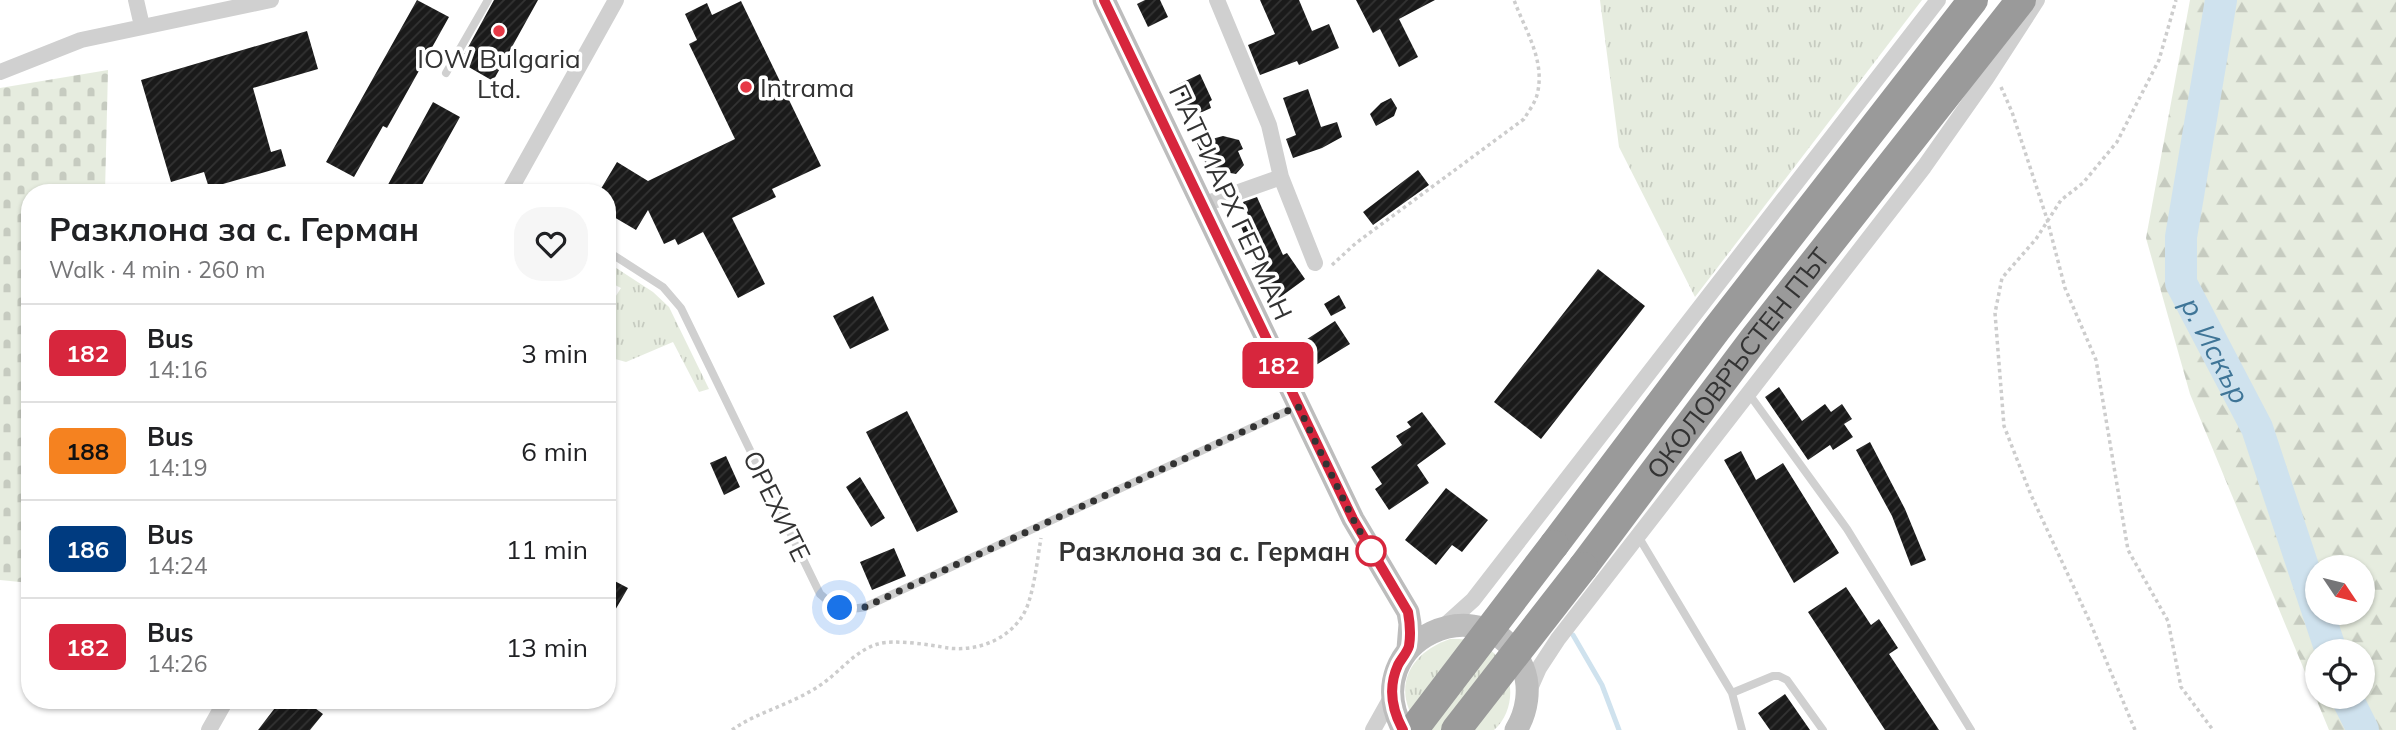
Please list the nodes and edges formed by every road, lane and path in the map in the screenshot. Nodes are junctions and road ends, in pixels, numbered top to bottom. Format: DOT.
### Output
graph roads {
  1 [pos="136,0"];
  2 [pos="271,0"];
  3 [pos="488,0"];
  4 [pos="616,0"];
  5 [pos="1104,0"];
  6 [pos="1217,0"];
  7 [pos="1514,0"];
  8 [pos="1938,0"];
  9 [pos="1973,0"];
  10 [pos="2021,0"];
  11 [pos="2038,0"];
  12 [pos="2176,0"];
  13 [pos="142,26"];
  14 [pos="1993,69"];
  15 [pos="0,72"];
  16 [pos="446,73"];
  17 [pos="1281,177"];
  18 [pos="513,184"];
  19 [pos="1202,205"];
  20 [pos="2047,219"];
  21 [pos="616,257"];
  22 [pos="1315,263"];
  23 [pos="1749,394"];
  24 [pos="1298,406"];
  25 [pos="1044,523"];
  26 [pos="1638,536"];
  27 [pos="1408,612"];
  28 [pos="1440,628"];
  29 [pos="1408,649"];
  30 [pos="1732,693"];
  31 [pos="1527,695"];
  32 [pos="1392,696"];
  33 [pos="221,709"];
  34 [pos="1518,728"];
  35 [pos="209,730"];
  36 [pos="732,730"];
  37 [pos="1373,730"];
  38 [pos="1403,730"];
  39 [pos="1413,730"];
  40 [pos="1456,730"];
  41 [pos="1742,730"];
  42 [pos="1823,730"];
  43 [pos="1971,730"];
  44 [pos="2135,730"];
  45 [pos="2213,730"];
  1 -- 13 [label="street"];
  2 -- 13 [label="street"];
  3 -- 16 [label="lane"];
  4 -- 18 [label="street"];
  5 -- 19 [label="street, ПАТРИАРХ ГЕРМАН"];
  6 -- 17 [label="street"];
  7 -- 22 [label="path"];
  8 -- 28 [label="street"];
  9 -- 39 [label="highway, ОКОЛОВРЪСТЕН ПЪТ, bridge"];
  10 -- 40 [label="highway, ОКОЛОВРЪСТЕН ПЪТ, bridge"];
  11 -- 14 [label="street"];
  12 -- 20 [label="path"];
  13 -- 15 [label="street"];
  14 -- 20 [label="path"];
  14 -- 23 [label="street"];
  17 -- 19 [label="street"];
  17 -- 22 [label="street"];
  19 -- 24 [label="street, ПАТРИАРХ ГЕРМАН"];
  20 -- 44 [label="path"];
  20 -- 45 [label="path"];
  21 -- 25 [label="lane, ОРЕХИТЕ"];
  23 -- 26 [label="street"];
  23 -- 43 [label="lane"];
  24 -- 25 [label="lane, ОРЕХИТЕ"];
  24 -- 27 [label="street, ПАТРИАРХ ГЕРМАН"];
  25 -- 36 [label="path"];
  26 -- 30 [label="lane"];
  26 -- 31 [label="street"];
  27 -- 28 [label="street, ПАТРИАРХ ГЕРМАН"];
  27 -- 29 [label="street"];
  28 -- 29 [label="street"];
  28 -- 31 [label="street"];
  29 -- 32 [label="street"];
  30 -- 41 [label="lane"];
  30 -- 42 [label="lane"];
  31 -- 34 [label="street"];
  32 -- 37 [label="street"];
  32 -- 38 [label="street"];
  33 -- 35 [label="street"];
}
